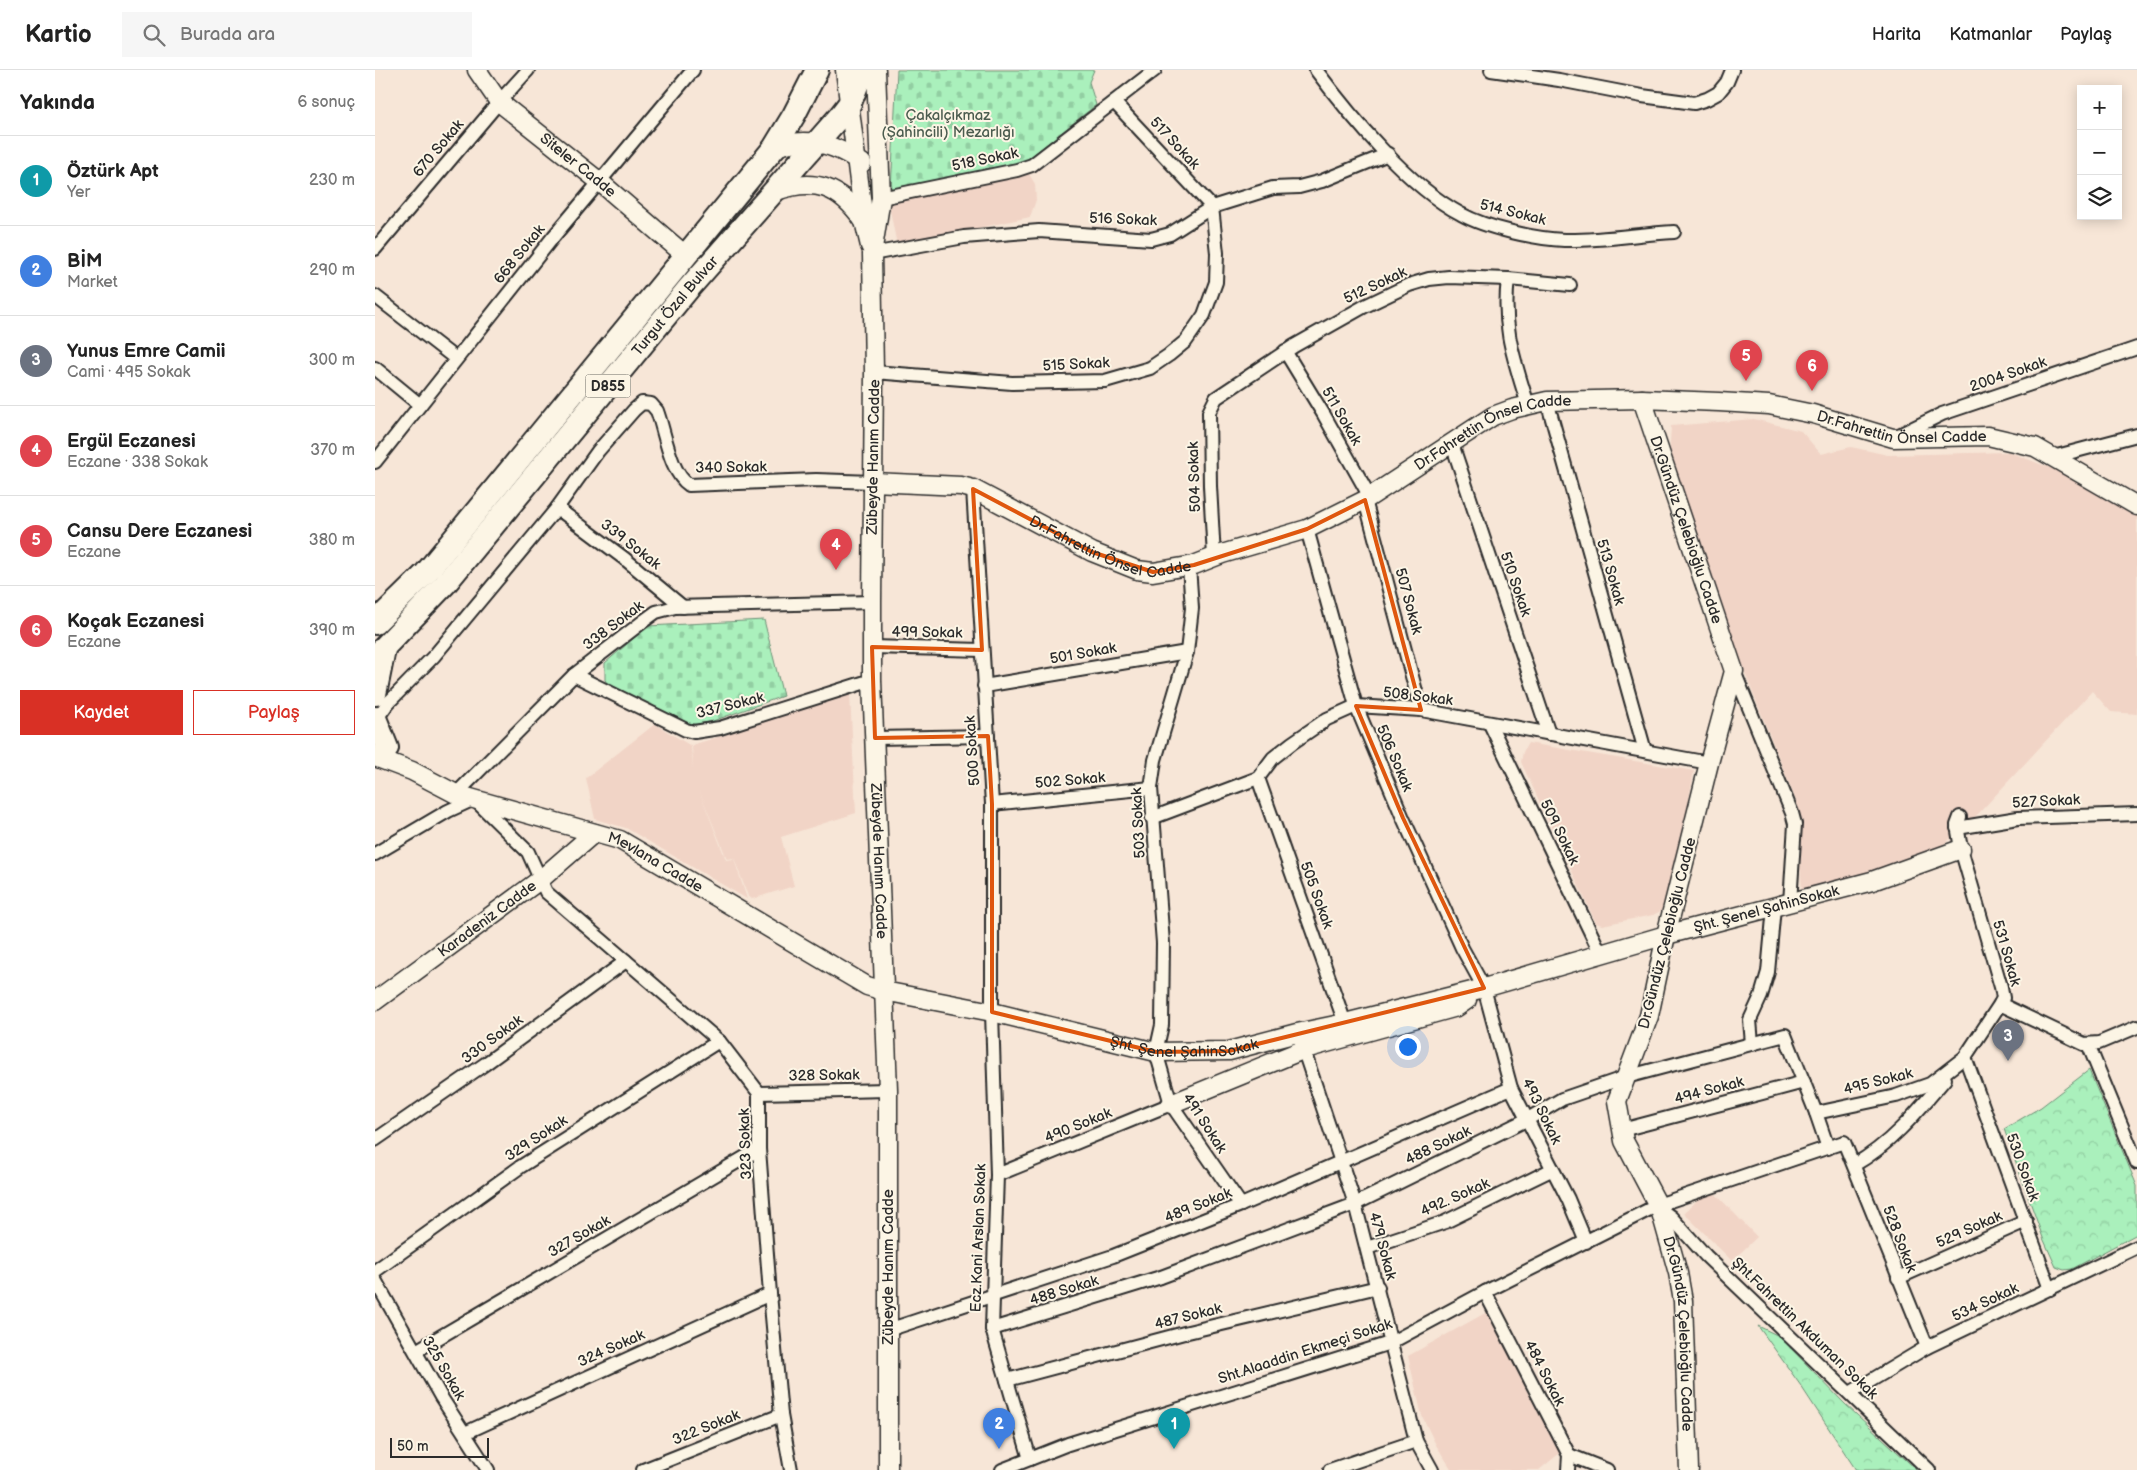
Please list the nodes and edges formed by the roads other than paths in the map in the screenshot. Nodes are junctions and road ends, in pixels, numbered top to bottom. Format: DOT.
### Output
graph roads {
  1 [pos="477,70"];
  2 [pos="528,70"];
  3 [pos="693,70"];
  4 [pos="845,70"];
  5 [pos="863,70"];
  6 [pos="876,70"];
  7 [pos="1155,70"];
  8 [pos="1316,70"];
  9 [pos="1491,70"];
  10 [pos="1732,70"];
  11 [pos="815,76"];
  12 [pos="499,102"];
  13 [pos="1113,102"];
  14 [pos="845,109"];
  15 [pos="817,142"];
  16 [pos="774,148"];
  17 [pos="1388,154"];
  18 [pos="857,159"];
  19 [pos="599,182"];
  20 [pos="881,189"];
  21 [pos="776,190"];
  22 [pos="1212,207"];
  23 [pos="864,221"];
  24 [pos="1674,232"];
  25 [pos="375,248"];
  26 [pos="872,254"];
  27 [pos="685,255"];
  28 [pos="1508,279"];
  29 [pos="1570,285"];
  30 [pos="375,296"];
  31 [pos="2137,348"];
  32 [pos="1285,351"];
  33 [pos="456,359"];
  34 [pos="375,368"];
  35 [pos="874,372"];
  36 [pos="1216,398"];
  37 [pos="1642,399"];
  38 [pos="1547,401"];
  39 [pos="420,405"];
  40 [pos="1528,405"];
  41 [pos="2137,435"];
  42 [pos="1893,438"];
  43 [pos="1452,444"];
  44 [pos="2053,457"];
  45 [pos="375,462"];
  46 [pos="873,482"];
  47 [pos="973,489"];
  48 [pos="1368,498"];
  49 [pos="2137,506"];
  50 [pos="557,508"];
  51 [pos="1307,529"];
  52 [pos="1214,557"];
  53 [pos="1189,566"];
  54 [pos="872,602"];
  55 [pos="683,607"];
  56 [pos="375,623"];
  57 [pos="872,648"];
  58 [pos="982,650"];
  59 [pos="1187,652"];
  60 [pos="379,653"];
  61 [pos="1735,671"];
  62 [pos="574,676"];
  63 [pos="873,680"];
  64 [pos="984,686"];
  65 [pos="375,694"];
  66 [pos="1356,706"];
  67 [pos="1421,710"];
  68 [pos="375,720"];
  69 [pos="1490,724"];
  70 [pos="1549,734"];
  71 [pos="988,736"];
  72 [pos="875,738"];
  73 [pos="1645,751"];
  74 [pos="379,753"];
  75 [pos="1709,763"];
  76 [pos="1258,778"];
  77 [pos="1151,788"];
  78 [pos="457,794"];
  79 [pos="474,800"];
  80 [pos="992,804"];
  81 [pos="2137,814"];
  82 [pos="1152,818"];
  83 [pos="1957,822"];
  84 [pos="594,833"];
  85 [pos="1961,849"];
  86 [pos="375,854"];
  87 [pos="541,879"];
  88 [pos="1782,905"];
  89 [pos="1667,935"];
  90 [pos="1601,954"];
  91 [pos="626,961"];
  92 [pos="1484,988"];
  93 [pos="884,992"];
  94 [pos="375,1001"];
  95 [pos="2000,1004"];
  96 [pos="992,1012"];
  97 [pos="1345,1023"];
  98 [pos="2137,1027"];
  99 [pos="1297,1033"];
  100 [pos="719,1041"];
  101 [pos="1752,1044"];
  102 [pos="2088,1044"];
  103 [pos="1305,1049"];
  104 [pos="1155,1052"];
  105 [pos="1965,1057"];
  106 [pos="1627,1077"];
  107 [pos="1804,1082"];
  108 [pos="1511,1088"];
  109 [pos="888,1090"];
  110 [pos="759,1093"];
  111 [pos="1171,1104"];
  112 [pos="1816,1113"];
  113 [pos="1528,1119"];
  114 [pos="1622,1130"];
  115 [pos="375,1140"];
  116 [pos="1844,1142"];
  117 [pos="1828,1148"];
  118 [pos="759,1149"];
  119 [pos="1342,1161"];
  120 [pos="2137,1163"];
  121 [pos="1854,1165"];
  122 [pos="1553,1169"];
  123 [pos="997,1175"];
  124 [pos="1355,1204"];
  125 [pos="1241,1205"];
  126 [pos="1659,1207"];
  127 [pos="2025,1221"];
  128 [pos="1586,1242"];
  129 [pos="2137,1247"];
  130 [pos="1367,1248"];
  131 [pos="375,1271"];
  132 [pos="1898,1278"];
  133 [pos="375,1280"];
  134 [pos="1377,1287"];
  135 [pos="2050,1289"];
  136 [pos="1485,1292"];
  137 [pos="771,1294"];
  138 [pos="992,1296"];
  139 [pos="992,1329"];
  140 [pos="888,1330"];
  141 [pos="1390,1343"];
  142 [pos="1927,1347"];
  143 [pos="415,1351"];
  144 [pos="1007,1380"];
  145 [pos="1850,1393"];
  146 [pos="781,1415"];
  147 [pos="465,1433"];
  148 [pos="1416,1441"];
  149 [pos="1569,1455"];
  150 [pos="1030,1459"];
  151 [pos="488,1470"];
  152 [pos="643,1470"];
  153 [pos="791,1470"];
  154 [pos="888,1470"];
  155 [pos="1002,1470"];
  156 [pos="1330,1470"];
  157 [pos="1432,1470"];
  158 [pos="1568,1470"];
  159 [pos="1607,1470"];
  160 [pos="1689,1470"];
  161 [pos="1929,1470"];
  1 -- 12 [label="street, Siteler Cadde"];
  2 -- 12 [label="street, 670 Sokak"];
  3 -- 19 [label="street, 668 Sokak"];
  4 -- 14 [label="street, Zübeyde Hanım Cadde"];
  5 -- 14 [label="highway, Zübeyde Hanım Cadde / D855"];
  6 -- 20 [label="street, Zübeyde Hanım Cadde"];
  7 -- 13 [label="street, 518 Sokak"];
  8 -- 17 [label="street, 514 Sokak"];
  9 -- 10 [label="street"];
  11 -- 16 [label="highway, Turgut Özal Bulvar / D855"];
  12 -- 19 [label="street, Siteler Cadde"];
  12 -- 25 [label="street, 670 Sokak"];
  13 -- 20 [label="street, 518 Sokak"];
  13 -- 22 [label="street, 517 Sokak"];
  14 -- 15 [label="highway, Turgut Özal Bulvar / D855"];
  14 -- 18 [label="street, Zübeyde Hanım Cadde"];
  15 -- 16 [label="street"];
  15 -- 18 [label="street"];
  15 -- 21 [label="highway, Turgut Özal Bulvar / D855"];
  16 -- 27 [label="highway, Turgut Özal Bulvar / D855"];
  17 -- 22 [label="street, 516 Sokak"];
  17 -- 24 [label="street, 514 Sokak"];
  18 -- 20 [label="street"];
  18 -- 23 [label="street, Zübeyde Hanım Cadde"];
  19 -- 27 [label="street, Siteler Cadde"];
  19 -- 33 [label="street, 668 Sokak"];
  20 -- 26 [label="street, Zübeyde Hanım Cadde"];
  21 -- 23 [label="street"];
  21 -- 60 [label="highway, Turgut Özal Bulvar / D855"];
  22 -- 26 [label="street, 516 Sokak"];
  22 -- 35 [label="street, 515 Sokak"];
  23 -- 26 [label="street, Zübeyde Hanım Cadde"];
  26 -- 35 [label="street, Zübeyde Hanım Cadde"];
  27 -- 56 [label="highway, Turgut Özal Bulvar / D855"];
  28 -- 29 [label="street, 512 Sokak"];
  28 -- 32 [label="street, 512 Sokak"];
  28 -- 40 [label="street"];
  30 -- 33 [label="street"];
  31 -- 42 [label="street, 2004 Sokak"];
  32 -- 36 [label="street, 512 Sokak"];
  32 -- 48 [label="street, 511 Sokak"];
  33 -- 39 [label="street, 668 Sokak"];
  34 -- 39 [label="street"];
  35 -- 46 [label="street, Zübeyde Hanım Cadde"];
  36 -- 52 [label="street, 504 Sokak"];
  37 -- 38 [label="street, Dr.Fahrettin Önsel Cadde"];
  37 -- 42 [label="street, Dr.Fahrettin Önsel Cadde"];
  37 -- 61 [label="street, Dr.Gündüz Çelebioğlu Cadde"];
  38 -- 40 [label="street, Dr.Fahrettin Önsel Cadde"];
  38 -- 73 [label="street, 513 Sokak"];
  39 -- 45 [label="street, 668 Sokak"];
  40 -- 43 [label="street, Dr.Fahrettin Önsel Cadde"];
  41 -- 44 [label="street"];
  42 -- 44 [label="street, Dr.Fahrettin Önsel Cadde"];
  43 -- 48 [label="street, Dr.Fahrettin Önsel Cadde"];
  43 -- 70 [label="street, 510 Sokak"];
  44 -- 49 [label="street, Dr.Fahrettin Önsel Cadde"];
  46 -- 47 [label="street, Dr.Fahrettin Önsel Cadde"];
  46 -- 50 [label="street, 340 Sokak"];
  46 -- 54 [label="street, Zübeyde Hanım Cadde"];
  47 -- 53 [label="street, Dr.Fahrettin Önsel Cadde"];
  47 -- 58 [label="street, 500 Sokak"];
  48 -- 51 [label="street, Dr.Fahrettin Önsel Cadde"];
  48 -- 67 [label="street, 507 Sokak"];
  50 -- 55 [label="street, 339 Sokak"];
  50 -- 68 [label="street"];
  51 -- 52 [label="street, Dr.Fahrettin Önsel Cadde"];
  51 -- 66 [label="street, 506 Sokak"];
  52 -- 53 [label="street, Dr.Fahrettin Önsel Cadde"];
  53 -- 59 [label="street, 503 Sokak"];
  54 -- 55 [label="street, 338 Sokak"];
  54 -- 57 [label="street, Zübeyde Hanım Cadde"];
  55 -- 62 [label="street, 338 Sokak"];
  57 -- 58 [label="street, 499 Sokak"];
  57 -- 63 [label="street, Zübeyde Hanım Cadde"];
  58 -- 64 [label="street, 500 Sokak"];
  59 -- 64 [label="street, 501 Sokak"];
  59 -- 77 [label="street, 503 Sokak"];
  60 -- 65 [label="highway"];
  61 -- 75 [label="street, Dr.Gündüz Çelebioğlu Cadde"];
  61 -- 88 [label="street"];
  62 -- 63 [label="street, 337 Sokak"];
  62 -- 78 [label="street, 338 Sokak"];
  63 -- 72 [label="street, Zübeyde Hanım Cadde"];
  64 -- 71 [label="street, 500 Sokak"];
  66 -- 67 [label="street, 508 Sokak"];
  66 -- 76 [label="street, 508 Sokak"];
  66 -- 92 [label="street, 506 Sokak"];
  67 -- 69 [label="street, 508 Sokak"];
  68 -- 74 [label="highway"];
  69 -- 70 [label="street, 508 Sokak"];
  69 -- 90 [label="street, 509 Sokak"];
  70 -- 73 [label="street, 508 Sokak"];
  71 -- 72 [label="street"];
  71 -- 80 [label="street, 500 Sokak"];
  72 -- 93 [label="street, Zübeyde Hanım Cadde"];
  73 -- 75 [label="street, 508 Sokak"];
  74 -- 78 [label="street, Mevlana Cadde"];
  75 -- 89 [label="street, Dr.Gündüz Çelebioğlu Cadde"];
  76 -- 82 [label="street"];
  76 -- 97 [label="street, 505 Sokak"];
  77 -- 80 [label="street, 502 Sokak"];
  77 -- 82 [label="street, 503 Sokak"];
  78 -- 79 [label="street, Mevlana Cadde"];
  79 -- 84 [label="street, Mevlana Cadde"];
  79 -- 86 [label="street"];
  79 -- 87 [label="street, 323 Sokak"];
  80 -- 96 [label="street, 500 Sokak"];
  81 -- 83 [label="street, 527 Sokak"];
  82 -- 104 [label="street, 503 Sokak"];
  83 -- 85 [label="street, 531 Sokak"];
  84 -- 87 [label="street, Karadeniz Cadde"];
  84 -- 93 [label="street, Mevlana Cadde"];
  85 -- 88 [label="street, Şht. Şenel ŞahinSokak"];
  85 -- 95 [label="street, 531 Sokak"];
  87 -- 91 [label="street, 323 Sokak"];
  87 -- 94 [label="street, Karadeniz Cadde"];
  88 -- 89 [label="street, Şht. Şenel ŞahinSokak"];
  88 -- 101 [label="street"];
  89 -- 90 [label="street, Şht. Şenel ŞahinSokak"];
  89 -- 106 [label="street, Dr.Gündüz Çelebioğlu Cadde"];
  90 -- 92 [label="street, Şht. Şenel ŞahinSokak"];
  91 -- 100 [label="street, 323 Sokak"];
  91 -- 115 [label="street, 330 Sokak"];
  92 -- 97 [label="street, Şht. Şenel ŞahinSokak"];
  92 -- 103 [label="street, Şht. Şenel ŞahinSokak"];
  92 -- 108 [label="street, 493 Sokak"];
  93 -- 96 [label="street, Şht. Şenel ŞahinSokak"];
  93 -- 109 [label="street, Zübeyde Hanım Cadde"];
  95 -- 102 [label="street, 531 Sokak"];
  95 -- 105 [label="street, 495 Sokak"];
  96 -- 104 [label="street, Şht. Şenel ŞahinSokak"];
  96 -- 123 [label="street, Ecz.Kani Arslan Sokak"];
  97 -- 99 [label="street, Şht. Şenel ŞahinSokak"];
  98 -- 102 [label="street"];
  99 -- 103 [label="street, 479 Sokak"];
  99 -- 104 [label="street, Şht. Şenel ŞahinSokak"];
  100 -- 110 [label="street, 323 Sokak"];
  100 -- 131 [label="street, 329 Sokak"];
  101 -- 106 [label="street, 488 Sokak"];
  101 -- 107 [label="street, 488 Sokak"];
  102 -- 120 [label="street"];
  103 -- 111 [label="street, Şht. Şenel ŞahinSokak"];
  103 -- 119 [label="street, 479 Sokak"];
  104 -- 111 [label="street, 491 Sokak"];
  105 -- 112 [label="street, 495 Sokak"];
  105 -- 121 [label="street"];
  105 -- 127 [label="street, 530 Sokak"];
  106 -- 113 [label="street, 488 Sokak"];
  106 -- 114 [label="street, Dr.Gündüz Çelebioğlu Cadde"];
  107 -- 112 [label="street, 488 Sokak"];
  107 -- 114 [label="street, 494 Sokak"];
  108 -- 113 [label="street, 493 Sokak"];
  108 -- 119 [label="street, 489 Sokak"];
  109 -- 110 [label="street, 328 Sokak"];
  109 -- 140 [label="street, Zübeyde Hanım Cadde"];
  110 -- 118 [label="street, 323 Sokak"];
  111 -- 123 [label="street, 490 Sokak"];
  111 -- 125 [label="street, 491 Sokak"];
  112 -- 117 [label="street, 488 Sokak"];
  113 -- 122 [label="street, 493 Sokak"];
  113 -- 124 [label="street, 488 Sokak"];
  114 -- 126 [label="street, Dr.Gündüz Çelebioğlu Cadde"];
  116 -- 117 [label="street, Sht.Alaaddin Ekmeçi Sokak"];
  116 -- 121 [label="street, 528 Sokak"];
  117 -- 126 [label="street, Sht.Alaaddin Ekmeçi Sokak"];
  118 -- 137 [label="street, 323 Sokak"];
  118 -- 143 [label="street, 327 Sokak"];
  119 -- 124 [label="street, 479 Sokak"];
  119 -- 125 [label="street, 489 Sokak"];
  121 -- 132 [label="street, 528 Sokak"];
  122 -- 128 [label="street, 493 Sokak"];
  122 -- 130 [label="street, 492. Sokak"];
  123 -- 138 [label="street, Ecz.Kani Arslan Sokak"];
  124 -- 130 [label="street, 479 Sokak"];
  124 -- 139 [label="street, 488 Sokak"];
  125 -- 138 [label="street, 489 Sokak"];
  126 -- 128 [label="street, Sht.Alaaddin Ekmeçi Sokak"];
  126 -- 145 [label="street, Şht.Fahrettin Akduman Sokak"];
  126 -- 160 [label="street, Dr.Gündüz Çelebioğlu Cadde"];
  127 -- 132 [label="street, 529 Sokak"];
  127 -- 135 [label="street, 530 Sokak"];
  128 -- 136 [label="street, Sht.Alaaddin Ekmeçi Sokak"];
  129 -- 135 [label="street, 534 Sokak"];
  130 -- 134 [label="street, 479 Sokak"];
  132 -- 142 [label="street, 528 Sokak"];
  133 -- 143 [label="street, 325 Sokak"];
  134 -- 141 [label="street, 479 Sokak"];
  134 -- 144 [label="street, 487 Sokak"];
  135 -- 142 [label="street, 534 Sokak"];
  136 -- 141 [label="street, Sht.Alaaddin Ekmeçi Sokak"];
  136 -- 149 [label="street, 484 Sokak"];
  137 -- 146 [label="street, 323 Sokak"];
  137 -- 147 [label="street, 324 Sokak"];
  138 -- 139 [label="street, Ecz.Kani Arslan Sokak"];
  138 -- 140 [label="street, 489 Sokak"];
  139 -- 144 [label="street, Ecz.Kani Arslan Sokak"];
  140 -- 154 [label="street, Zübeyde Hanım Cadde"];
  141 -- 148 [label="street, 479 Sokak"];
  141 -- 150 [label="street, Sht.Alaaddin Ekmeçi Sokak"];
  142 -- 145 [label="street, 534 Sokak"];
  143 -- 147 [label="street, 325 Sokak"];
  144 -- 150 [label="street, Ecz.Kani Arslan Sokak"];
  145 -- 161 [label="street, Şht.Fahrettin Akduman Sokak"];
  146 -- 152 [label="street, 322 Sokak"];
  146 -- 153 [label="street, 323 Sokak"];
  147 -- 151 [label="street, 325 Sokak"];
  148 -- 156 [label="street"];
  148 -- 157 [label="street, 479 Sokak"];
  149 -- 158 [label="street"];
  149 -- 159 [label="street"];
  150 -- 155 [label="street, Sht.Alaaddin Ekmeçi Sokak"];
}
